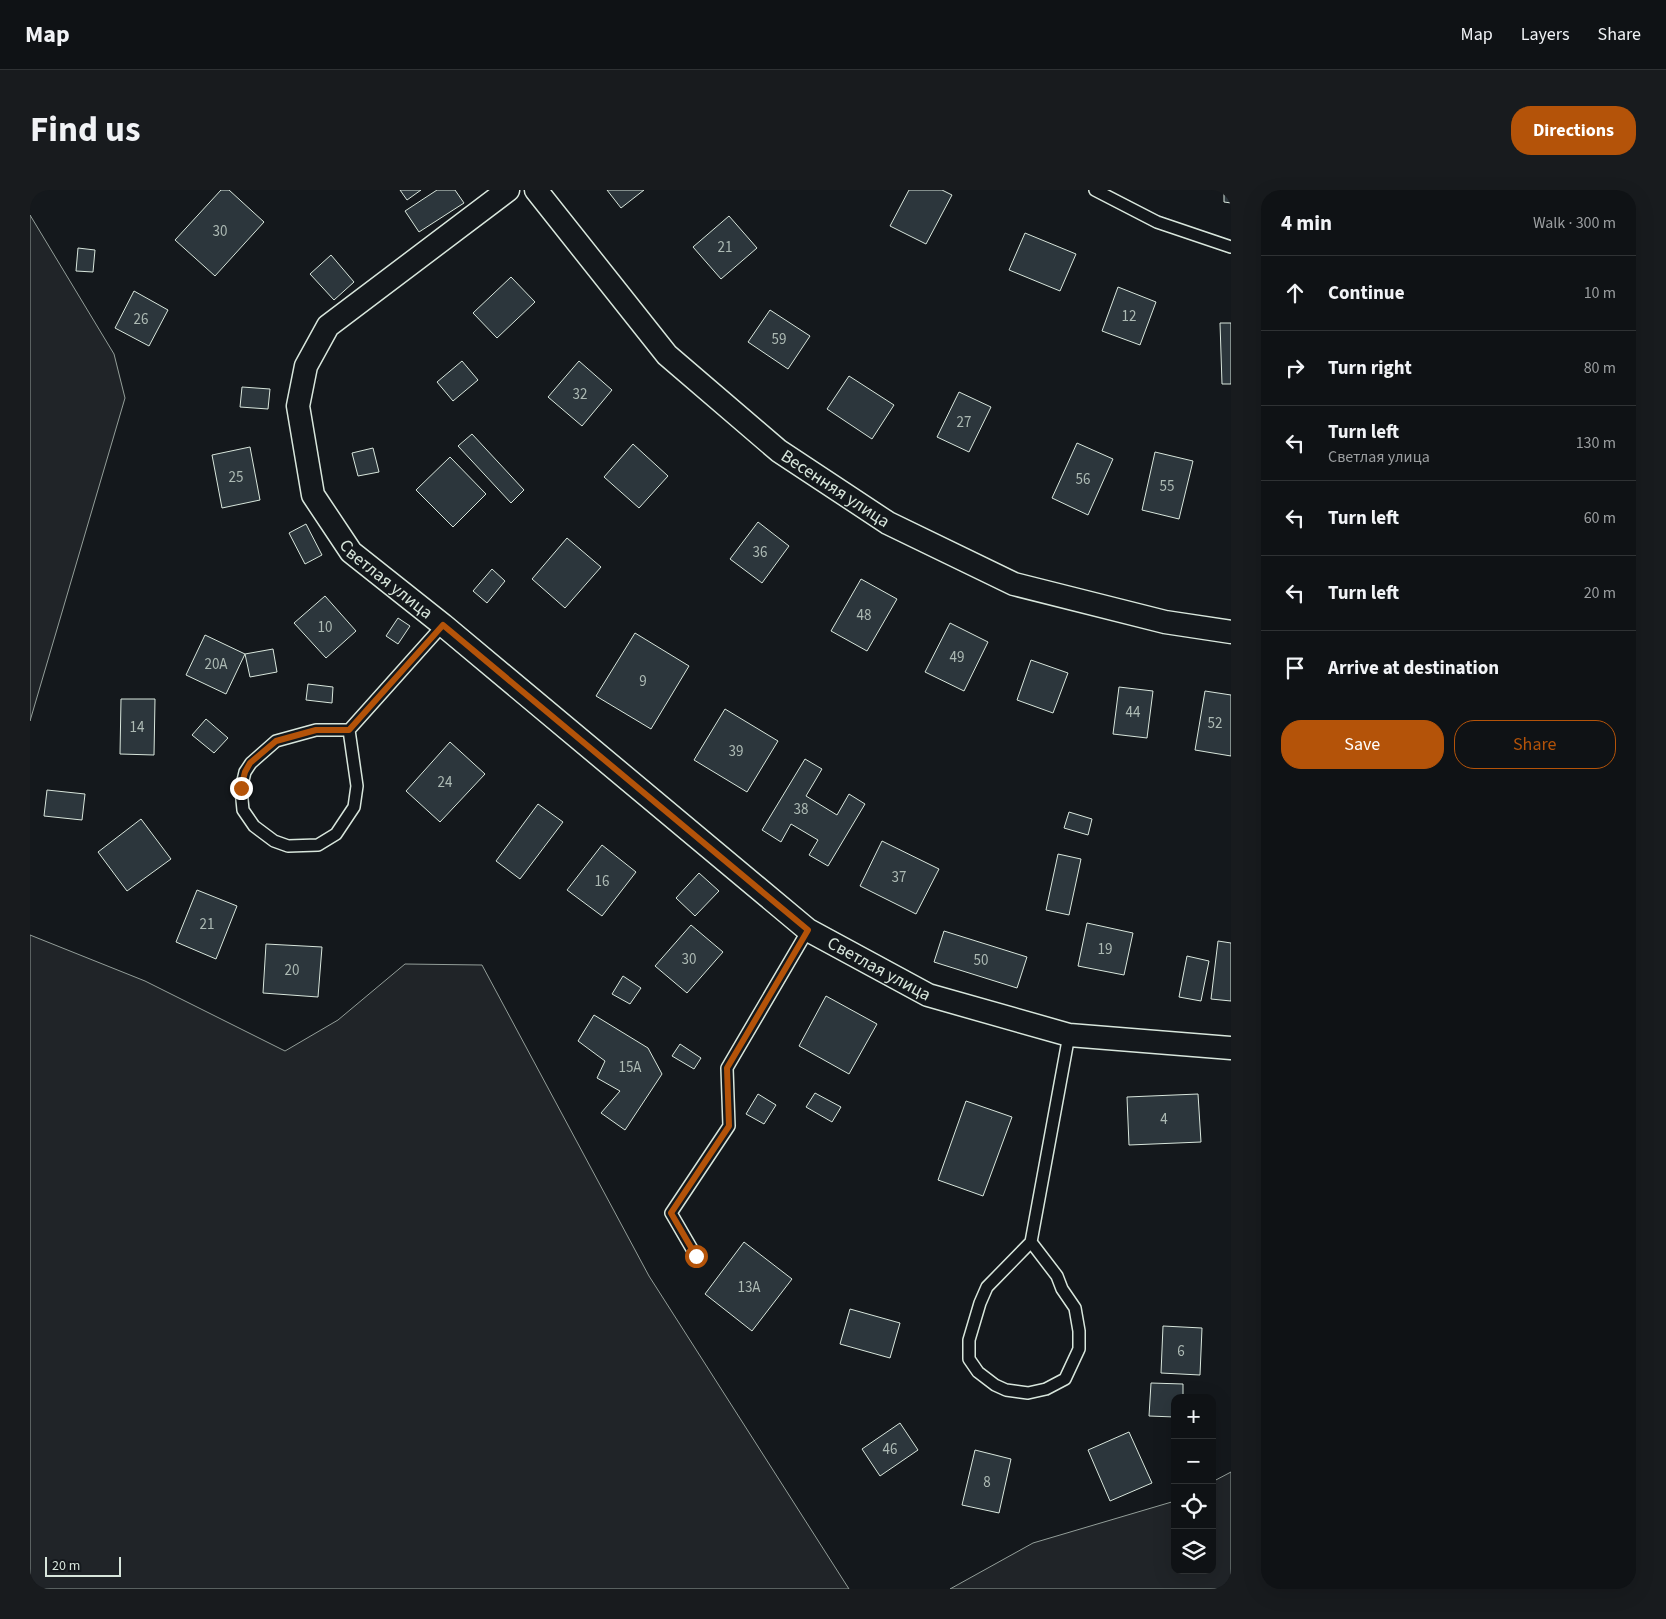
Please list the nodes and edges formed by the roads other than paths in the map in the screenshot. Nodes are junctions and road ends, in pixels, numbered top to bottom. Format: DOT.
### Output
graph roads {
  1 [pos="508,190"];
  2 [pos="536,190"];
  3 [pos="1095,190"];
  4 [pos="1231,247"];
  5 [pos="443,625"];
  6 [pos="1231,632"];
  7 [pos="349,730"];
  8 [pos="808,930"];
  9 [pos="1069,1035"];
  10 [pos="1231,1048"];
  11 [pos="1031,1242"];
  12 [pos="696,1256"];
  1 -- 5 [label="street, Светлая улица"];
  2 -- 6 [label="street, Весенняя улица"];
  3 -- 4 [label="lane"];
  5 -- 7 [label="lane"];
  5 -- 8 [label="street, Светлая улица"];
  7 -- 7 [label="lane"];
  8 -- 9 [label="street, Светлая улица"];
  8 -- 12 [label="lane"];
  9 -- 10 [label="street, Светлая улица"];
  9 -- 11 [label="lane"];
  11 -- 11 [label="lane"];
}
